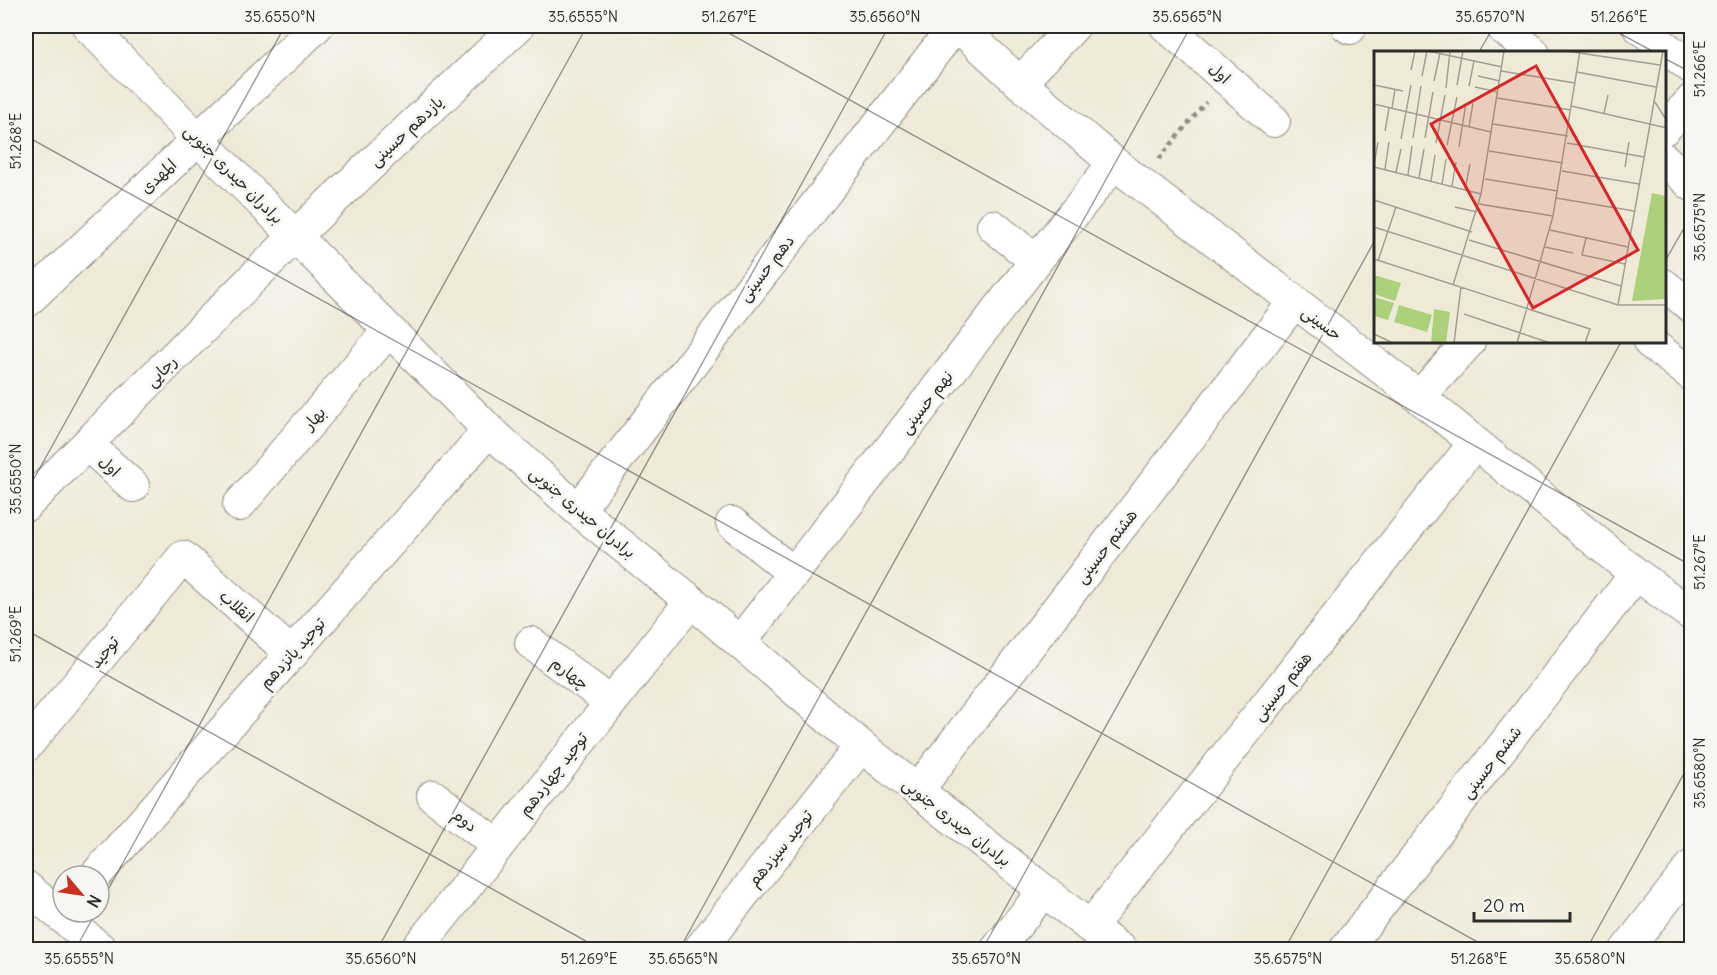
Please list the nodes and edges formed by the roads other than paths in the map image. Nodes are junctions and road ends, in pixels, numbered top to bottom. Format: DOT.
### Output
graph roads {
  1 [pos="88,26"];
  2 [pos="317,26"];
  3 [pos="518,26"];
  4 [pos="956,26"];
  5 [pos="1074,26"];
  6 [pos="1166,26"];
  7 [pos="1638,26"];
  8 [pos="1504,29"];
  9 [pos="1532,51"];
  10 [pos="1692,68"];
  11 [pos="1020,83"];
  12 [pos="1692,100"];
  13 [pos="1274,121"];
  14 [pos="1666,128"];
  15 [pos="198,139"];
  16 [pos="1666,160"];
  17 [pos="1114,163"];
  18 [pos="1692,184"];
  19 [pos="993,226"];
  20 [pos="295,236"];
  21 [pos="1036,261"];
  22 [pos="1666,286"];
  23 [pos="26,302"];
  24 [pos="1294,302"];
  25 [pos="1692,307"];
  26 [pos="389,330"];
  27 [pos="1467,344"];
  28 [pos="1652,344"];
  29 [pos="1692,375"];
  30 [pos="1419,397"];
  31 [pos="489,430"];
  32 [pos="1474,444"];
  33 [pos="88,445"];
  34 [pos="133,486"];
  35 [pos="26,505"];
  36 [pos="239,505"];
  37 [pos="578,510"];
  38 [pos="732,523"];
  39 [pos="183,557"];
  40 [pos="794,573"];
  41 [pos="1636,574"];
  42 [pos="691,601"];
  43 [pos="1688,606"];
  44 [pos="740,642"];
  45 [pos="531,643"];
  46 [pos="292,654"];
  47 [pos="609,702"];
  48 [pos="861,746"];
  49 [pos="26,747"];
  50 [pos="917,790"];
  51 [pos="433,796"];
  52 [pos="497,845"];
  53 [pos="106,864"];
  54 [pos="1689,874"];
  55 [pos="26,887"];
  56 [pos="1044,891"];
  57 [pos="51,906"];
  58 [pos="73,924"];
  59 [pos="1089,927"];
  60 [pos="102,950"];
  61 [pos="416,950"];
  62 [pos="699,950"];
  63 [pos="996,950"];
  64 [pos="1121,950"];
  65 [pos="1345,950"];
  66 [pos="1626,950"];
  1 -- 15 [label="street, برادران حیدری جنوبی"];
  2 -- 15 [label="street, المهدی"];
  3 -- 20 [label="street, یازدهم حسینی"];
  4 -- 11 [label="street, حسینی"];
  4 -- 37 [label="street, دهم حسینی"];
  5 -- 11 [label="street"];
  6 -- 13 [label="street, اول"];
  7 -- 10 [label="street"];
  8 -- 9 [label="street"];
  11 -- 17 [label="street, حسینی"];
  12 -- 14 [label="street"];
  15 -- 20 [label="street, برادران حیدری جنوبی"];
  15 -- 23 [label="street, المهدی"];
  16 -- 18 [label="street"];
  17 -- 21 [label="street, نهم حسینی"];
  17 -- 24 [label="street, حسینی"];
  19 -- 21 [label="street"];
  20 -- 26 [label="street, برادران حیدری جنوبی"];
  20 -- 33 [label="street, رجایی"];
  21 -- 40 [label="street, نهم حسینی"];
  22 -- 25 [label="street"];
  24 -- 30 [label="street, حسینی"];
  24 -- 50 [label="street, هشتم حسینی"];
  26 -- 31 [label="street, برادران حیدری جنوبی"];
  26 -- 36 [label="street, بهار"];
  27 -- 30 [label="street"];
  28 -- 29 [label="street"];
  30 -- 32 [label="street, حسینی"];
  31 -- 37 [label="street, برادران حیدری جنوبی"];
  31 -- 46 [label="street, توحید پانزدهم"];
  32 -- 41 [label="street, حسینی"];
  32 -- 59 [label="street, هفتم حسینی"];
  33 -- 34 [label="street, اول"];
  33 -- 35 [label="street, رجایی"];
  37 -- 42 [label="street, برادران حیدری جنوبی"];
  38 -- 40 [label="street"];
  39 -- 46 [label="street, انقلاب"];
  39 -- 49 [label="street, توحید"];
  40 -- 44 [label="street, نهم حسینی"];
  41 -- 43 [label="street, حسینی"];
  41 -- 65 [label="street, ششم حسینی"];
  42 -- 44 [label="street, برادران حیدری جنوبی"];
  42 -- 47 [label="street, توحید چهاردهم"];
  44 -- 48 [label="street, برادران حیدری جنوبی"];
  45 -- 47 [label="street, چهارم"];
  46 -- 53 [label="street, توحید پانزدهم"];
  47 -- 52 [label="street, توحید چهاردهم"];
  48 -- 50 [label="street, برادران حیدری جنوبی"];
  48 -- 62 [label="street, توحید سیزدهم"];
  50 -- 56 [label="street, برادران حیدری جنوبی"];
  51 -- 52 [label="street, دوم"];
  52 -- 61 [label="street, توحید چهاردهم"];
  54 -- 66 [label="street"];
  55 -- 57 [label="street"];
  56 -- 59 [label="street, برادران حیدری جنوبی"];
  56 -- 63 [label="street"];
  58 -- 60 [label="street"];
  59 -- 64 [label="street, برادران حیدری جنوبی"];
}
